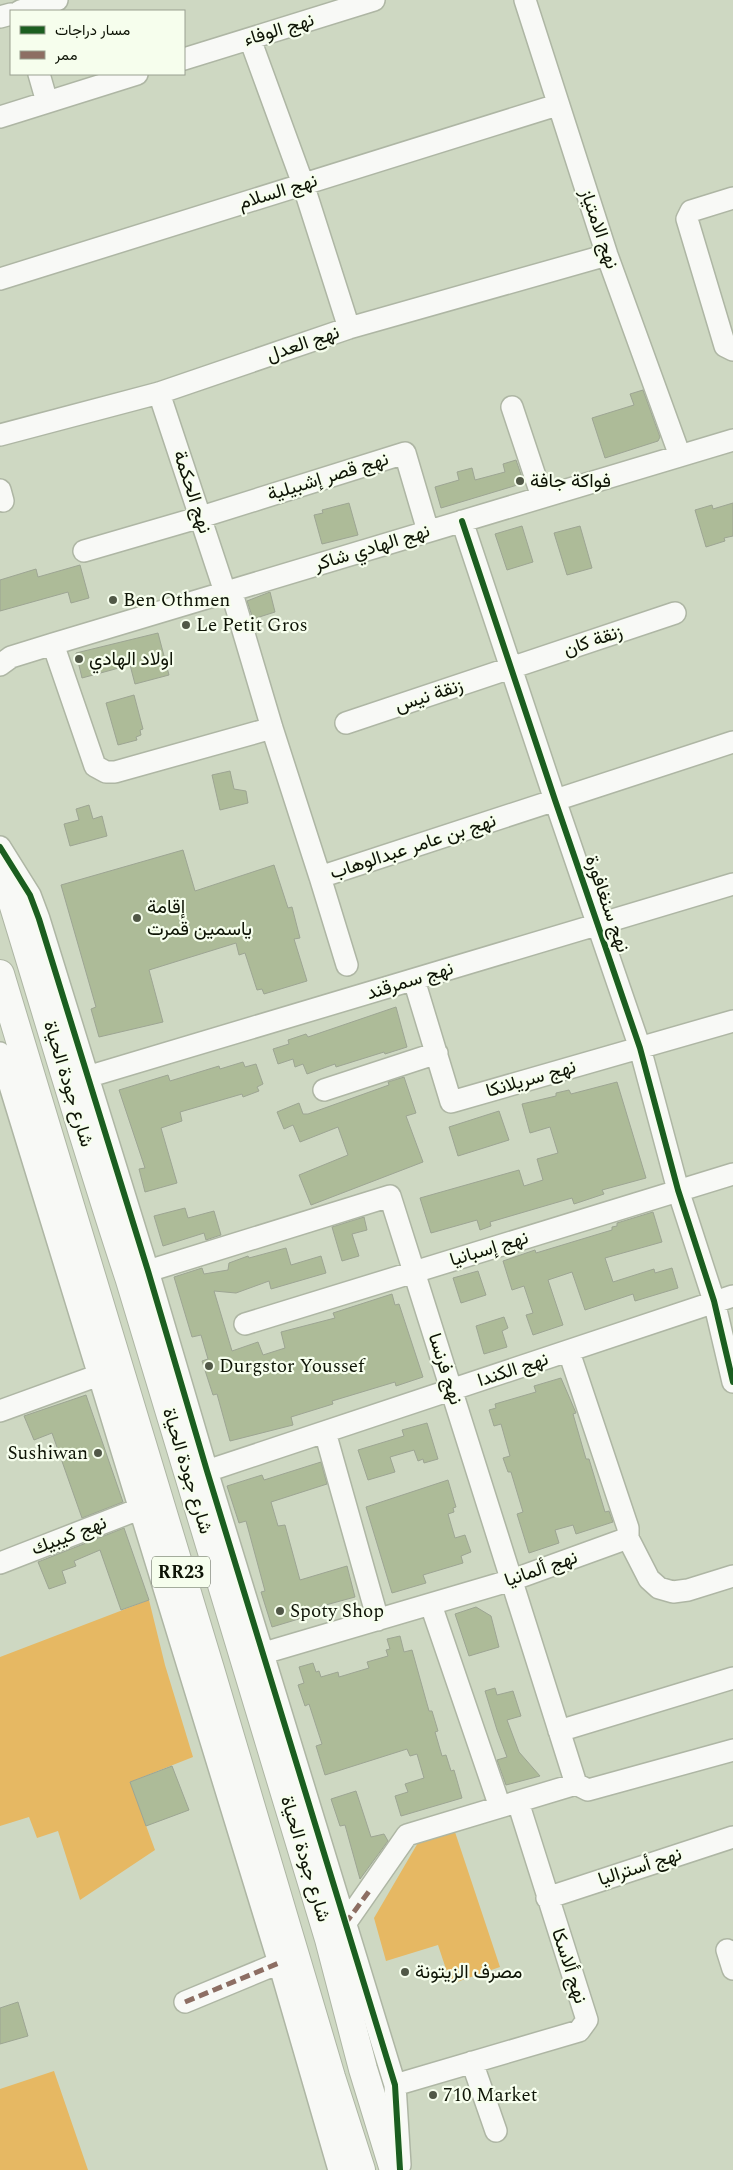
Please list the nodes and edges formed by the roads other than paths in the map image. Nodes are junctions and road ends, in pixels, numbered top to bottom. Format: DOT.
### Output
graph roads {
  1 [pos="56,0"];
  2 [pos="374,0"];
  3 [pos="524,0"];
  4 [pos="24,10"];
  5 [pos="250,39"];
  6 [pos="185,60"];
  7 [pos="39,75"];
  8 [pos="135,75"];
  9 [pos="47,102"];
  10 [pos="557,104"];
  11 [pos="0,117"];
  12 [pos="303,184"];
  13 [pos="733,198"];
  14 [pos="607,255"];
  15 [pos="0,279"];
  16 [pos="349,328"];
  17 [pos="733,350"];
  18 [pos="159,393"];
  19 [pos="512,407"];
  20 [pos="0,435"];
  21 [pos="733,440"];
  22 [pos="680,456"];
  23 [pos="542,497"];
  24 [pos="201,517"];
  25 [pos="462,521"];
  26 [pos="428,531"];
  27 [pos="84,551"];
  28 [pos="228,591"];
  29 [pos="675,614"];
  30 [pos="53,644"];
  31 [pos="4,659"];
  32 [pos="512,669"];
  33 [pos="346,723"];
  34 [pos="272,728"];
  35 [pos="733,742"];
  36 [pos="555,800"];
  37 [pos="0,847"];
  38 [pos="0,861"];
  39 [pos="320,877"];
  40 [pos="733,884"];
  41 [pos="599,925"];
  42 [pos="347,965"];
  43 [pos="0,974"];
  44 [pos="414,980"];
  45 [pos="733,1021"];
  46 [pos="640,1048"];
  47 [pos="0,1053"];
  48 [pos="437,1053"];
  49 [pos="87,1078"];
  50 [pos="324,1090"];
  51 [pos="733,1174"];
  52 [pos="678,1190"];
  53 [pos="148,1271"];
  54 [pos="414,1272"];
  55 [pos="724,1298"];
  56 [pos="245,1324"];
  57 [pos="569,1352"];
  58 [pos="99,1375"];
  59 [pos="733,1382"];
  60 [pos="452,1390"];
  61 [pos="0,1411"];
  62 [pos="325,1432"];
  63 [pos="207,1471"];
  64 [pos="139,1509"];
  65 [pos="628,1538"];
  66 [pos="0,1563"];
  67 [pos="733,1576"];
  68 [pos="512,1580"];
  69 [pos="431,1605"];
  70 [pos="378,1620"];
  71 [pos="264,1653"];
  72 [pos="733,1678"];
  73 [pos="559,1731"];
  74 [pos="733,1750"];
  75 [pos="576,1784"];
  76 [pos="509,1804"];
  77 [pos="733,1837"];
  78 [pos="547,1898"];
  79 [pos="345,1924"];
  80 [pos="279,1963"];
  81 [pos="185,2002"];
  82 [pos="472,2062"];
  83 [pos="395,2085"];
  84 [pos="496,2131"];
  85 [pos="339,2170"];
  86 [pos="361,2170"];
  87 [pos="394,2170"];
  88 [pos="400,2170"];
  1 -- 4 [label="street"];
  2 -- 5 [label="street, نهج الوفاء"];
  3 -- 10 [label="street, نهج الامتياز"];
  5 -- 6 [label="street, نهج الوفاء"];
  5 -- 12 [label="street"];
  7 -- 9 [label="street"];
  8 -- 9 [label="street"];
  9 -- 11 [label="street"];
  10 -- 12 [label="street, نهج السلام"];
  10 -- 14 [label="street, نهج الامتياز"];
  12 -- 15 [label="street, نهج السلام"];
  12 -- 16 [label="street"];
  13 -- 17 [label="street"];
  14 -- 16 [label="street, نهج العدل"];
  14 -- 22 [label="street, نهج الامتياز"];
  16 -- 18 [label="street, نهج العدل"];
  18 -- 20 [label="street, نهج العدل"];
  18 -- 24 [label="street, نهج الحكمة"];
  19 -- 23 [label="street"];
  21 -- 22 [label="street, نهج الهادي شاكر"];
  22 -- 23 [label="street, نهج الهادي شاكر"];
  23 -- 25 [label="street, نهج الهادي شاكر"];
  24 -- 26 [label="street, نهج قصر إشبيلية"];
  24 -- 27 [label="street"];
  24 -- 28 [label="street, نهج الحكمة"];
  25 -- 26 [label="street, نهج الهادي شاكر"];
  25 -- 32 [label="street, نهج سنغافورة"];
  26 -- 28 [label="street, نهج الهادي شاكر"];
  28 -- 30 [label="street, نهج الهادي شاكر"];
  28 -- 34 [label="street, نهج بن عامر عبدالوهاب"];
  29 -- 32 [label="street, زنقة كان"];
  30 -- 31 [label="street, نهج الهادي شاكر"];
  30 -- 34 [label="street"];
  32 -- 33 [label="street, زنقة نيس"];
  32 -- 36 [label="street, نهج سنغافورة"];
  34 -- 39 [label="street, نهج بن عامر عبدالوهاب"];
  35 -- 36 [label="street, نهج بن عامر عبدالوهاب"];
  36 -- 39 [label="street, نهج بن عامر عبدالوهاب"];
  36 -- 41 [label="street, نهج سنغافورة"];
  37 -- 49 [label="street"];
  38 -- 87 [label="highway, شارع جودة الحياة / RR23"];
  39 -- 42 [label="street"];
  40 -- 41 [label="street, نهج سمرقند"];
  41 -- 44 [label="street, نهج سمرقند"];
  41 -- 46 [label="street, نهج سنغافورة"];
  43 -- 86 [label="highway, شارع جودة الحياة / RR23"];
  44 -- 48 [label="street, نهج سريلانكا"];
  44 -- 49 [label="street, نهج سمرقند"];
  45 -- 46 [label="street, نهج سريلانكا"];
  46 -- 48 [label="street, نهج سريلانكا"];
  46 -- 52 [label="street, نهج سنغافورة"];
  47 -- 58 [label="street"];
  48 -- 50 [label="street"];
  49 -- 53 [label="street"];
  51 -- 52 [label="street, نهج إسبانيا"];
  52 -- 54 [label="street, نهج إسبانيا"];
  52 -- 55 [label="street, نهج سنغافورة"];
  53 -- 54 [label="street, نهج فرنسا"];
  53 -- 63 [label="street"];
  54 -- 56 [label="street, نهج إسبانيا"];
  54 -- 60 [label="street, نهج فرنسا"];
  55 -- 57 [label="street, نهج الكندا"];
  55 -- 59 [label="street, نهج سنغافورة"];
  57 -- 60 [label="street, نهج الكندا"];
  57 -- 65 [label="street"];
  58 -- 61 [label="street"];
  58 -- 64 [label="street"];
  60 -- 62 [label="street, نهج الكندا"];
  60 -- 68 [label="street, نهج فرنسا"];
  62 -- 63 [label="street, نهج الكندا"];
  62 -- 70 [label="street"];
  63 -- 71 [label="street"];
  64 -- 66 [label="street, نهج كيبيك"];
  64 -- 80 [label="street"];
  65 -- 67 [label="street"];
  65 -- 68 [label="street, نهج ألمانيا"];
  68 -- 69 [label="street, نهج ألمانيا"];
  68 -- 73 [label="street, نهج فرنسا"];
  69 -- 70 [label="street, نهج ألمانيا"];
  69 -- 76 [label="street, نهج ألاسكا"];
  70 -- 71 [label="street, نهج ألمانيا"];
  71 -- 79 [label="street"];
  72 -- 73 [label="street"];
  73 -- 75 [label="street, نهج فرنسا"];
  74 -- 75 [label="street"];
  75 -- 76 [label="street"];
  76 -- 78 [label="street, نهج ألاسكا"];
  76 -- 79 [label="street"];
  77 -- 78 [label="street, نهج أستراليا"];
  78 -- 82 [label="street, نهج ألاسكا"];
  79 -- 83 [label="street"];
  80 -- 81 [label="street"];
  80 -- 85 [label="street"];
  82 -- 83 [label="street, نهج ألاسكا"];
  82 -- 84 [label="street"];
  83 -- 88 [label="street"];
}
